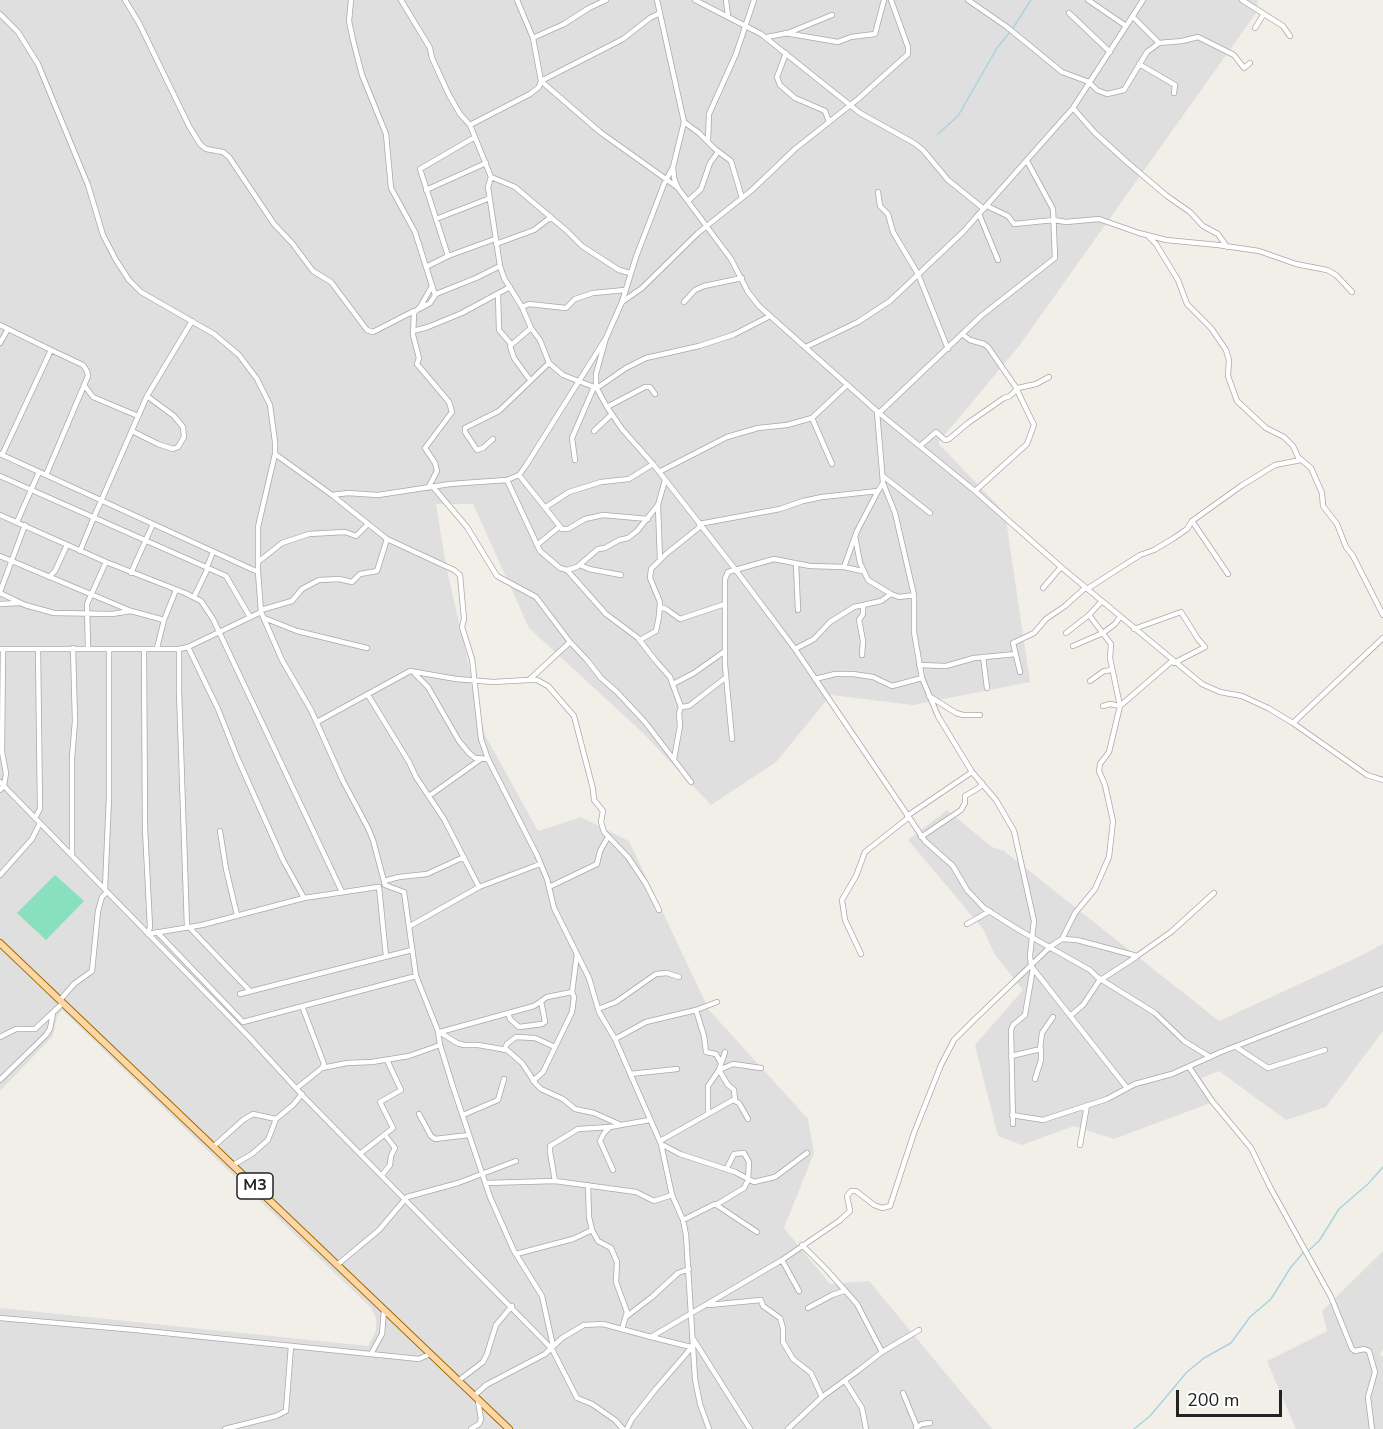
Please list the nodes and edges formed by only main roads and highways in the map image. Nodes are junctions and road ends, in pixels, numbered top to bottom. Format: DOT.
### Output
graph roads {
  1 [pos="0,943"];
  2 [pos="509,1429"];
  1 -- 2 [label="main road, M3"];
}
